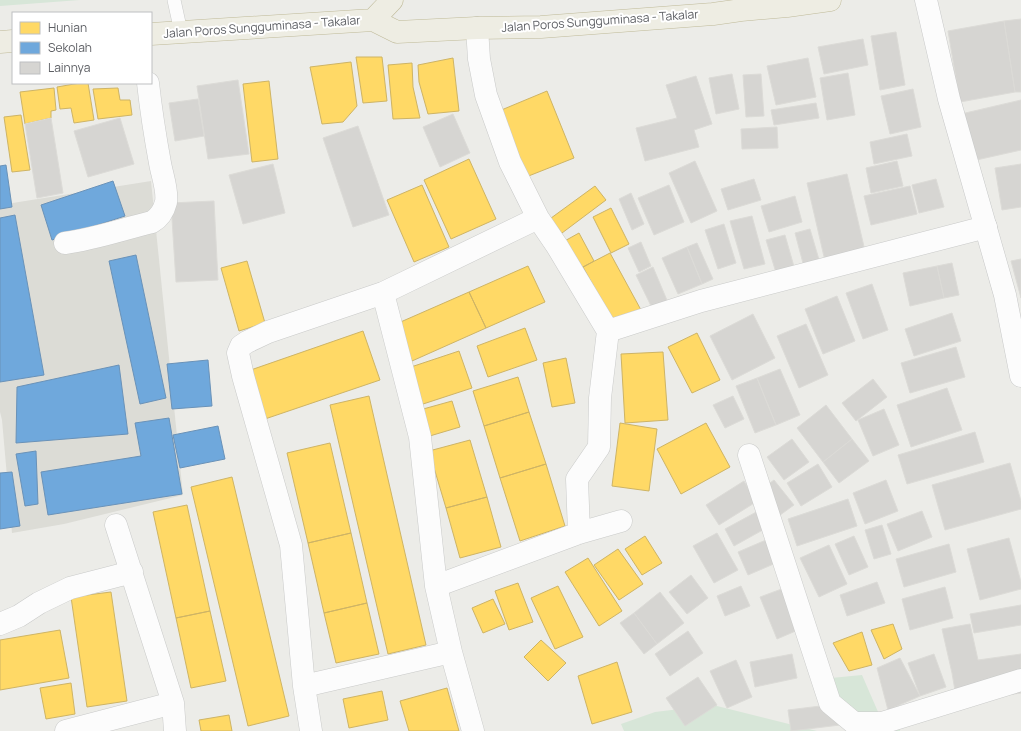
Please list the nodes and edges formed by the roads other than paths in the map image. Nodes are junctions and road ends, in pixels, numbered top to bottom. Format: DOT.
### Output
graph roads {
  1 [pos="174,0"];
  2 [pos="392,0"];
  3 [pos="830,0"];
  4 [pos="926,0"];
  5 [pos="373,20"];
  6 [pos="477,28"];
  7 [pos="181,32"];
  8 [pos="152,34"];
  9 [pos="12,41"];
  10 [pos="0,42"];
  11 [pos="148,84"];
  12 [pos="538,218"];
  13 [pos="986,227"];
  14 [pos="65,243"];
  15 [pos="383,293"];
  16 [pos="608,331"];
  17 [pos="1021,376"];
  18 [pos="749,455"];
  19 [pos="622,521"];
  20 [pos="116,525"];
  21 [pos="580,534"];
  22 [pos="132,572"];
  23 [pos="436,586"];
  24 [pos="0,624"];
  25 [pos="451,652"];
  26 [pos="1021,680"];
  27 [pos="304,686"];
  28 [pos="173,703"];
  29 [pos="66,731"];
  30 [pos="175,731"];
  31 [pos="311,731"];
  32 [pos="473,731"];
  1 -- 7 [label="lane"];
  2 -- 5 [label="highway, Jalan Poros Sungguminasa - Takalar"];
  3 -- 6 [label="highway, Jalan Poros Sungguminasa - Takalar"];
  4 -- 13 [label="street"];
  5 -- 6 [label="highway, Jalan Poros Sungguminasa - Takalar"];
  5 -- 7 [label="highway, Jalan Poros Sungguminasa - Takalar"];
  6 -- 12 [label="street"];
  7 -- 8 [label="highway, Jalan Poros Sungguminasa - Takalar"];
  9 -- 10 [label="highway"];
  11 -- 14 [label="street"];
  12 -- 15 [label="street"];
  12 -- 16 [label="street"];
  13 -- 16 [label="street"];
  13 -- 17 [label="street"];
  15 -- 23 [label="street"];
  15 -- 27 [label="street"];
  16 -- 21 [label="street"];
  18 -- 26 [label="street"];
  19 -- 21 [label="street"];
  20 -- 22 [label="street"];
  21 -- 23 [label="street"];
  22 -- 24 [label="street"];
  22 -- 28 [label="street"];
  23 -- 25 [label="street"];
  25 -- 27 [label="street"];
  25 -- 32 [label="street"];
  27 -- 31 [label="street"];
  28 -- 29 [label="street"];
  28 -- 30 [label="street"];
}
